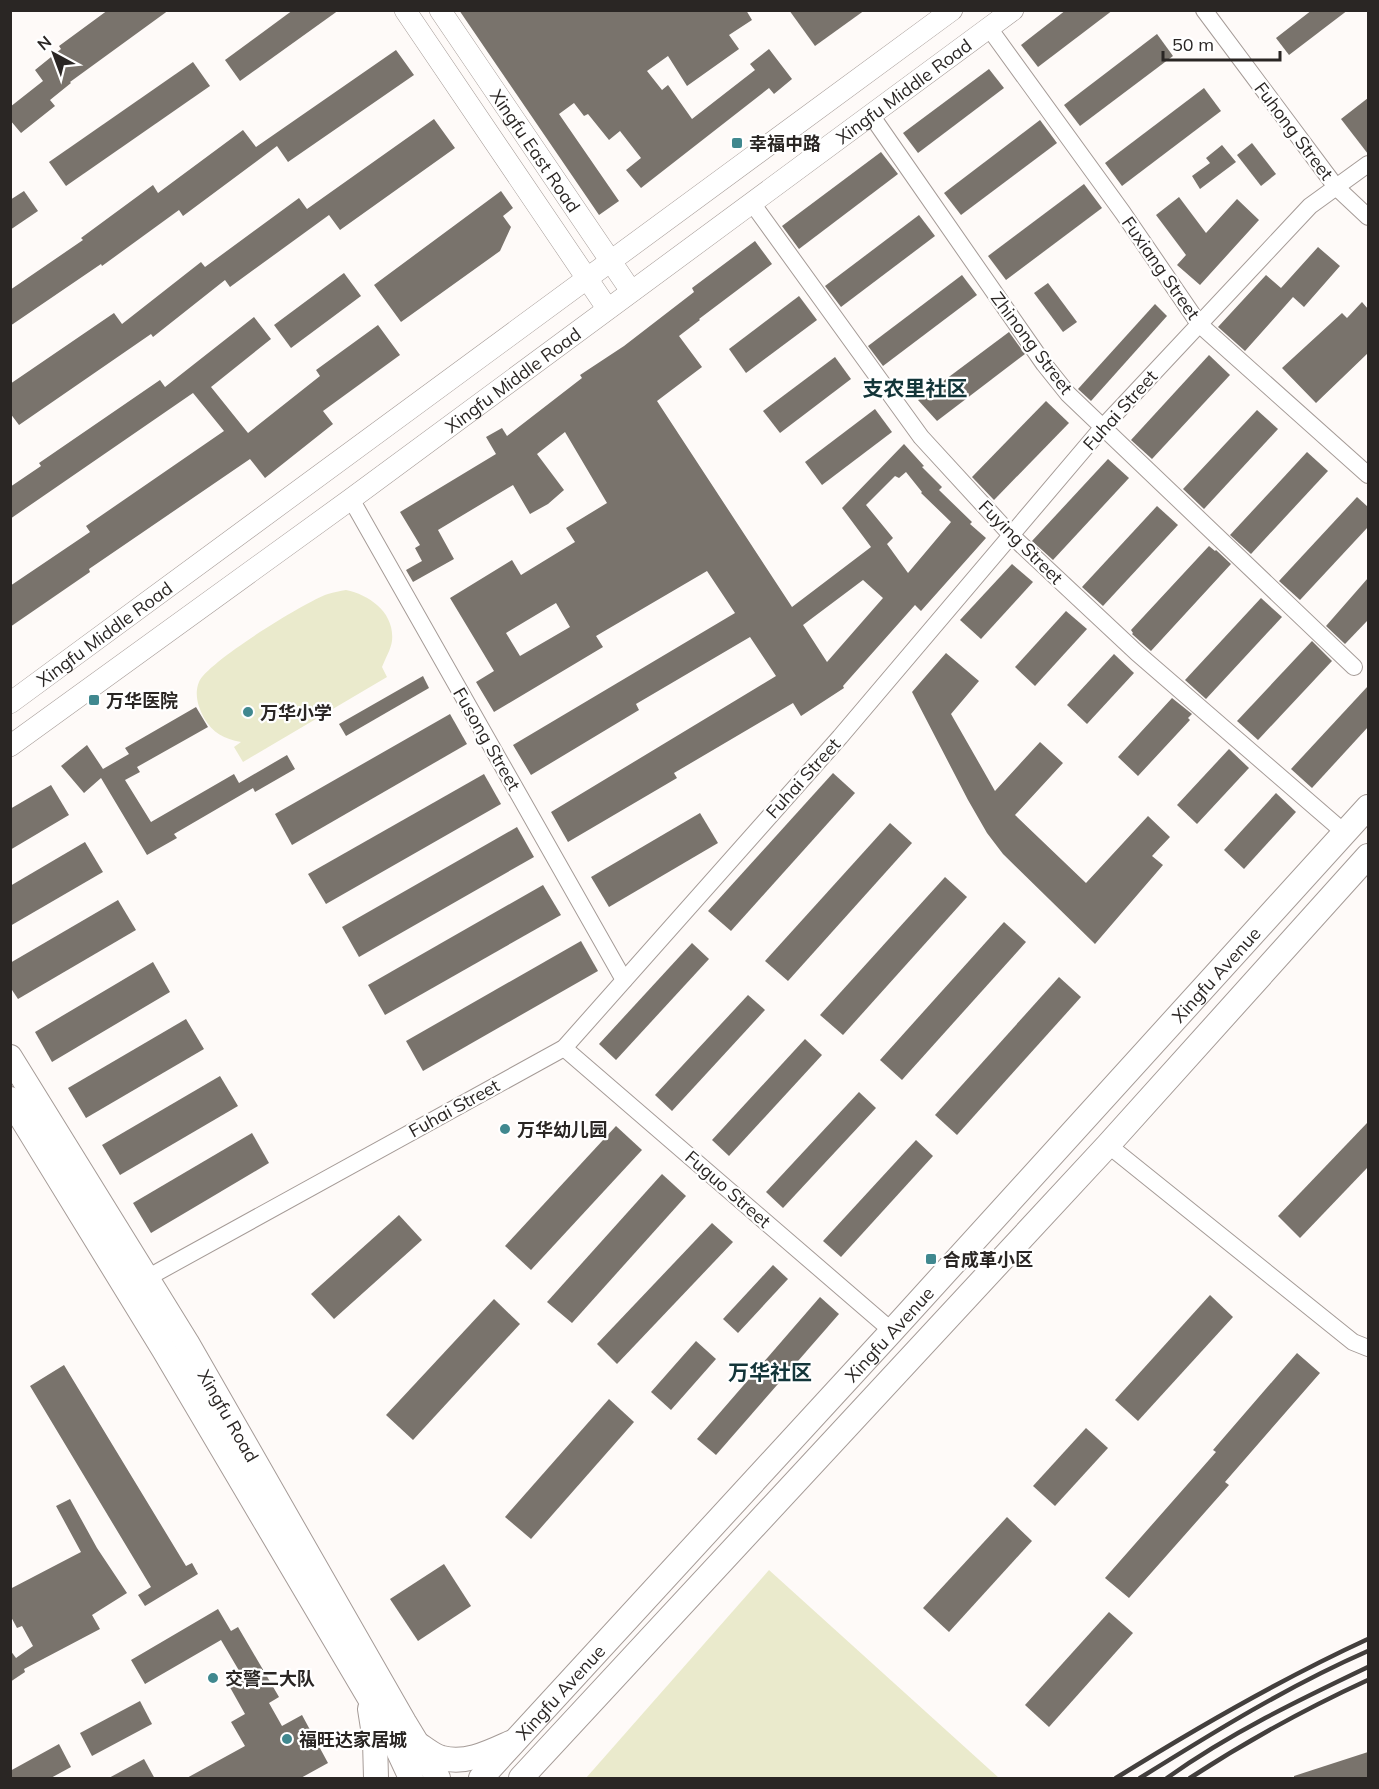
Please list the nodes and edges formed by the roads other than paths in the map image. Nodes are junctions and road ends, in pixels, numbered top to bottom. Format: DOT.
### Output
graph roads {
  1 [pos="405,10"];
  2 [pos="440,10"];
  3 [pos="952,10"];
  4 [pos="1013,10"];
  5 [pos="1204,10"];
  6 [pos="989,28"];
  7 [pos="871,115"];
  8 [pos="1368,164"];
  9 [pos="1336,188"];
  10 [pos="752,202"];
  11 [pos="1368,217"];
  12 [pos="611,262"];
  13 [pos="588,279"];
  14 [pos="631,291"];
  15 [pos="607,308"];
  16 [pos="1199,324"];
  17 [pos="1102,428"];
  18 [pos="1368,475"];
  19 [pos="351,499"];
  20 [pos="1011,535"];
  21 [pos="1354,667"];
  22 [pos="10,703"];
  23 [pos="10,746"];
  24 [pos="1368,807"];
  25 [pos="1345,833"];
  26 [pos="1368,856"];
  27 [pos="624,980"];
  28 [pos="564,1048"];
  29 [pos="10,1057"];
  30 [pos="10,1099"];
  31 [pos="1108,1145"];
  32 [pos="147,1278"];
  33 [pos="892,1331"];
  34 [pos="1368,1348"];
  35 [pos="369,1697"];
  36 [pos="518,1740"];
  37 [pos="417,1743"];
  38 [pos="537,1768"];
  39 [pos="376,1779"];
  40 [pos="411,1779"];
  41 [pos="438,1779"];
  42 [pos="481,1779"];
  43 [pos="521,1779"];
  1 -- 13 [label="street, Xingfu East Road"];
  2 -- 12 [label="street, Xingfu East Road"];
  3 -- 12 [label="street, Xingfu Middle Road"];
  4 -- 6 [label="street, Xingfu Middle Road"];
  5 -- 9 [label="street, Fuhong Street"];
  6 -- 7 [label="street, Xingfu Middle Road"];
  6 -- 16 [label="street, Fuxiang Street"];
  7 -- 10 [label="street, Xingfu Middle Road"];
  7 -- 17 [label="street, Zhinong Street"];
  8 -- 9 [label="street, Fuhai Street"];
  9 -- 11 [label="street, Fuhong Street"];
  9 -- 16 [label="street, Fuhai Street"];
  10 -- 14 [label="street, Xingfu Middle Road"];
  10 -- 20 [label="street, Fuying Street"];
  12 -- 13 [label="street, Xingfu Middle Road"];
  12 -- 14 [label="street, Xingfu East Road"];
  13 -- 15 [label="street, Xingfu East Road"];
  13 -- 22 [label="street, Xingfu Middle Road"];
  14 -- 15 [label="street, Xingfu Middle Road"];
  15 -- 19 [label="street, Xingfu Middle Road"];
  16 -- 17 [label="street, Fuhai Street"];
  16 -- 18 [label="street, Fuxiang Street"];
  17 -- 20 [label="street, Fuhai Street"];
  17 -- 21 [label="street, Zhinong Street"];
  19 -- 23 [label="street, Xingfu Middle Road"];
  19 -- 27 [label="street, Fusong Street"];
  20 -- 25 [label="street, Fuying Street"];
  20 -- 27 [label="street, Fuhai Street"];
  24 -- 25 [label="main road, Xingfu Avenue"];
  25 -- 33 [label="main road, Xingfu Avenue"];
  26 -- 31 [label="main road, Xingfu Avenue"];
  27 -- 28 [label="street, Fuhai Street"];
  28 -- 32 [label="street, Fuhai Street"];
  28 -- 33 [label="street, Fuguo Street"];
  29 -- 32 [label="main road, Xingfu Road"];
  30 -- 35 [label="main road, Xingfu Road"];
  31 -- 34 [label="street"];
  31 -- 38 [label="main road, Xingfu Avenue"];
  32 -- 37 [label="main road, Xingfu Road"];
  33 -- 36 [label="main road, Xingfu Avenue"];
  35 -- 39 [label="main road"];
  35 -- 40 [label="main road, Xingfu Road"];
  36 -- 37 [label="main road"];
  36 -- 42 [label="main road, Xingfu Avenue"];
  37 -- 41 [label="main road, Xingfu Road"];
  38 -- 43 [label="main road, Xingfu Avenue"];
}
